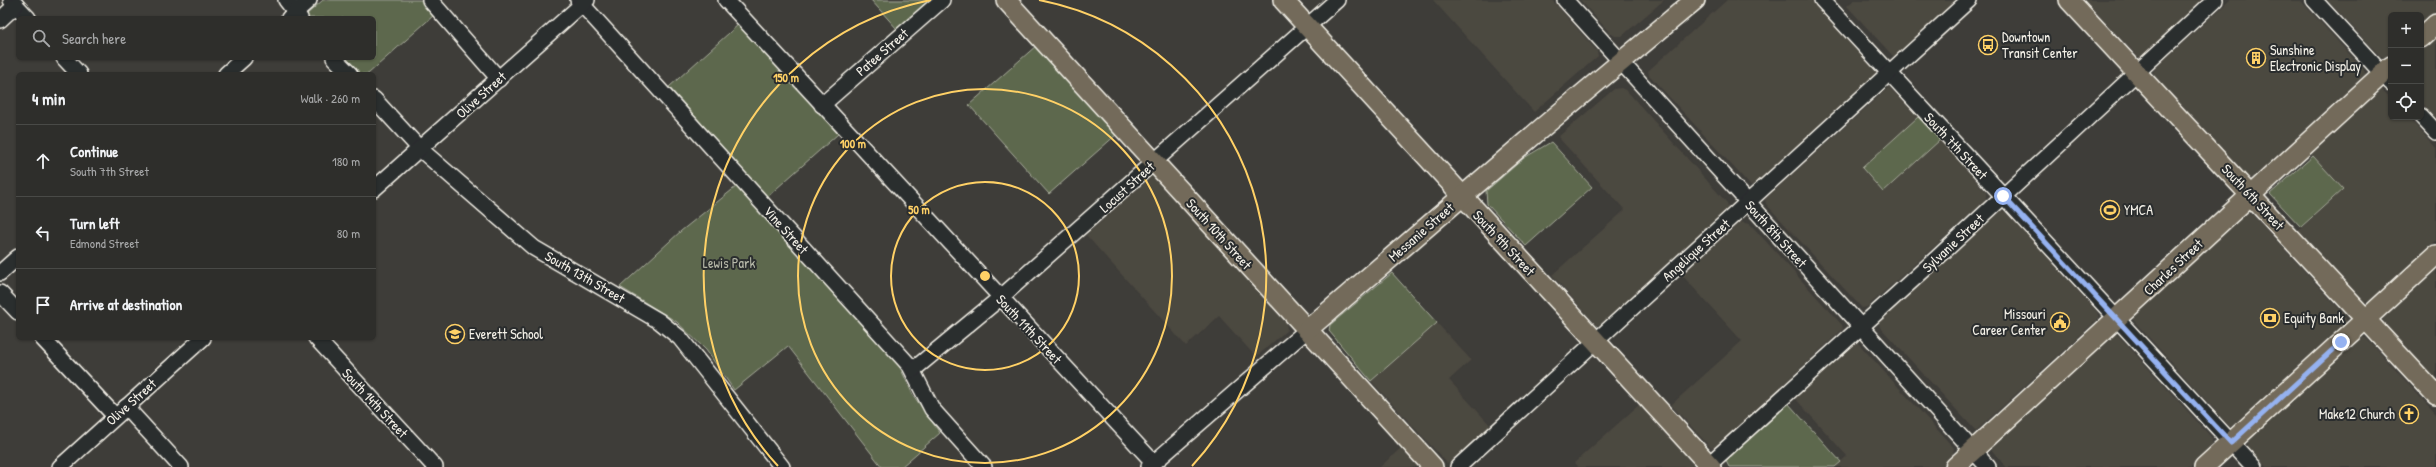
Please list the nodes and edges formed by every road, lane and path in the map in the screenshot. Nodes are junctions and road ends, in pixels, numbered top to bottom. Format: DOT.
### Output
graph roads {
  1 [pos="286,0"];
  2 [pos="309,0"];
  3 [pos="430,0"];
  4 [pos="726,0"];
  5 [pos="942,0"];
  6 [pos="1006,0"];
  7 [pos="1283,0"];
  8 [pos="1337,0"];
  9 [pos="1565,0"];
  10 [pos="1695,0"];
  11 [pos="1822,0"];
  12 [pos="1969,0"];
  13 [pos="2069,0"];
  14 [pos="2215,0"];
  15 [pos="2314,0"];
  16 [pos="14,2"];
  17 [pos="583,2"];
  18 [pos="26,16"];
  19 [pos="295,16"];
  20 [pos="0,20"];
  21 [pos="2436,24"];
  22 [pos="1308,26"];
  23 [pos="2424,35"];
  24 [pos="66,60"];
  25 [pos="242,60"];
  26 [pos="336,60"];
  27 [pos="1621,62"];
  28 [pos="77,72"];
  29 [pos="228,72"];
  30 [pos="348,72"];
  31 [pos="1889,73"];
  32 [pos="2137,73"];
  33 [pos="2388,74"];
  34 [pos="499,79"];
  35 [pos="376,101"];
  36 [pos="822,105"];
  37 [pos="2424,119"];
  38 [pos="2436,132"];
  39 [pos="420,149"];
  40 [pos="1154,162"];
  41 [pos="376,187"];
  42 [pos="2251,195"];
  43 [pos="1462,196"];
  44 [pos="2003,196"];
  45 [pos="1748,203"];
  46 [pos="2436,255"];
  47 [pos="16,259"];
  48 [pos="0,273"];
  49 [pos="0,293"];
  50 [pos="1000,298"];
  51 [pos="16,310"];
  52 [pos="2117,319"];
  53 [pos="2366,319"];
  54 [pos="1860,328"];
  55 [pos="1307,330"];
  56 [pos="44,340"];
  57 [pos="202,340"];
  58 [pos="318,340"];
  59 [pos="1595,342"];
  60 [pos="913,370"];
  61 [pos="2436,395"];
  62 [pos="120,412"];
  63 [pos="2231,443"];
  64 [pos="1973,451"];
  65 [pos="427,464"];
  66 [pos="1151,465"];
  67 [pos="1709,466"];
  68 [pos="60,467"];
  69 [pos="181,467"];
  70 [pos="782,467"];
  71 [pos="984,467"];
  72 [pos="1433,467"];
  73 [pos="1458,467"];
  74 [pos="1955,467"];
  75 [pos="1988,467"];
  76 [pos="2204,467"];
  77 [pos="2254,467"];
  1 -- 19 [label="street"];
  2 -- 19 [label="street"];
  3 -- 34 [label="street"];
  4 -- 36 [label="street, South 11th Street"];
  5 -- 36 [label="street, Patee Street"];
  6 -- 40 [label="main road, South 10th Street"];
  7 -- 22 [label="main road, South 9th Street"];
  8 -- 22 [label="street, Locust Street"];
  9 -- 27 [label="street, South 8th Street"];
  10 -- 27 [label="main road, Messanie Street"];
  11 -- 31 [label="street, South 7th Street"];
  12 -- 31 [label="street, Angelique Street"];
  13 -- 32 [label="main road, South 6th Street"];
  14 -- 32 [label="street, Sylvanie Street"];
  15 -- 33 [label="street"];
  16 -- 18 [label="street"];
  16 -- 20 [label="street"];
  17 -- 34 [label="street, Olive Street"];
  17 -- 60 [label="street, Vine Street"];
  21 -- 23 [label="main road"];
  22 -- 40 [label="street, Locust Street"];
  22 -- 43 [label="main road, South 9th Street"];
  24 -- 28 [label="street"];
  25 -- 29 [label="street"];
  26 -- 30 [label="street"];
  27 -- 43 [label="main road, Messanie Street"];
  27 -- 45 [label="street, South 8th Street"];
  31 -- 44 [label="street, South 7th Street"];
  31 -- 45 [label="street, Angelique Street"];
  32 -- 42 [label="main road, South 6th Street"];
  32 -- 44 [label="street, Sylvanie Street"];
  33 -- 42 [label="main road, Charles Street"];
  34 -- 39 [label="street, Olive Street"];
  35 -- 39 [label="street, South 13th Street"];
  36 -- 50 [label="street, South 11th Street"];
  37 -- 38 [label="street"];
  39 -- 41 [label="street, Olive Street"];
  39 -- 70 [label="street, South 13th Street"];
  40 -- 50 [label="street, Locust Street"];
  40 -- 55 [label="main road, South 10th Street"];
  42 -- 52 [label="main road, Charles Street"];
  42 -- 53 [label="main road, South 6th Street"];
  43 -- 55 [label="main road, Messanie Street"];
  43 -- 59 [label="main road, South 9th Street"];
  44 -- 52 [label="street, South 7th Street"];
  44 -- 54 [label="street, Sylvanie Street"];
  45 -- 54 [label="street, South 8th Street"];
  45 -- 59 [label="street, Angelique Street"];
  46 -- 53 [label="main road"];
  47 -- 48 [label="street"];
  49 -- 51 [label="street"];
  50 -- 60 [label="street, Locust Street"];
  50 -- 66 [label="street, South 11th Street"];
  52 -- 63 [label="street, South 7th Street"];
  52 -- 64 [label="main road, Charles Street"];
  53 -- 61 [label="main road, South 6th Street"];
  53 -- 63 [label="main road"];
  54 -- 64 [label="street, South 8th Street"];
  54 -- 67 [label="street, Sylvanie Street"];
  55 -- 66 [label="street, Messanie Street"];
  55 -- 72 [label="main road, South 10th Street"];
  56 -- 62 [label="street"];
  57 -- 62 [label="street, Olive Street"];
  58 -- 65 [label="street, South 14th Street"];
  59 -- 67 [label="main road, South 9th Street"];
  59 -- 73 [label="street, Angelique Street"];
  60 -- 71 [label="street, Vine Street"];
  62 -- 68 [label="street, Olive Street"];
  62 -- 69 [label="street"];
  63 -- 76 [label="main road"];
  63 -- 77 [label="street, South 7th Street"];
  64 -- 74 [label="main road, Charles Street"];
  64 -- 75 [label="street, South 8th Street"];
}
